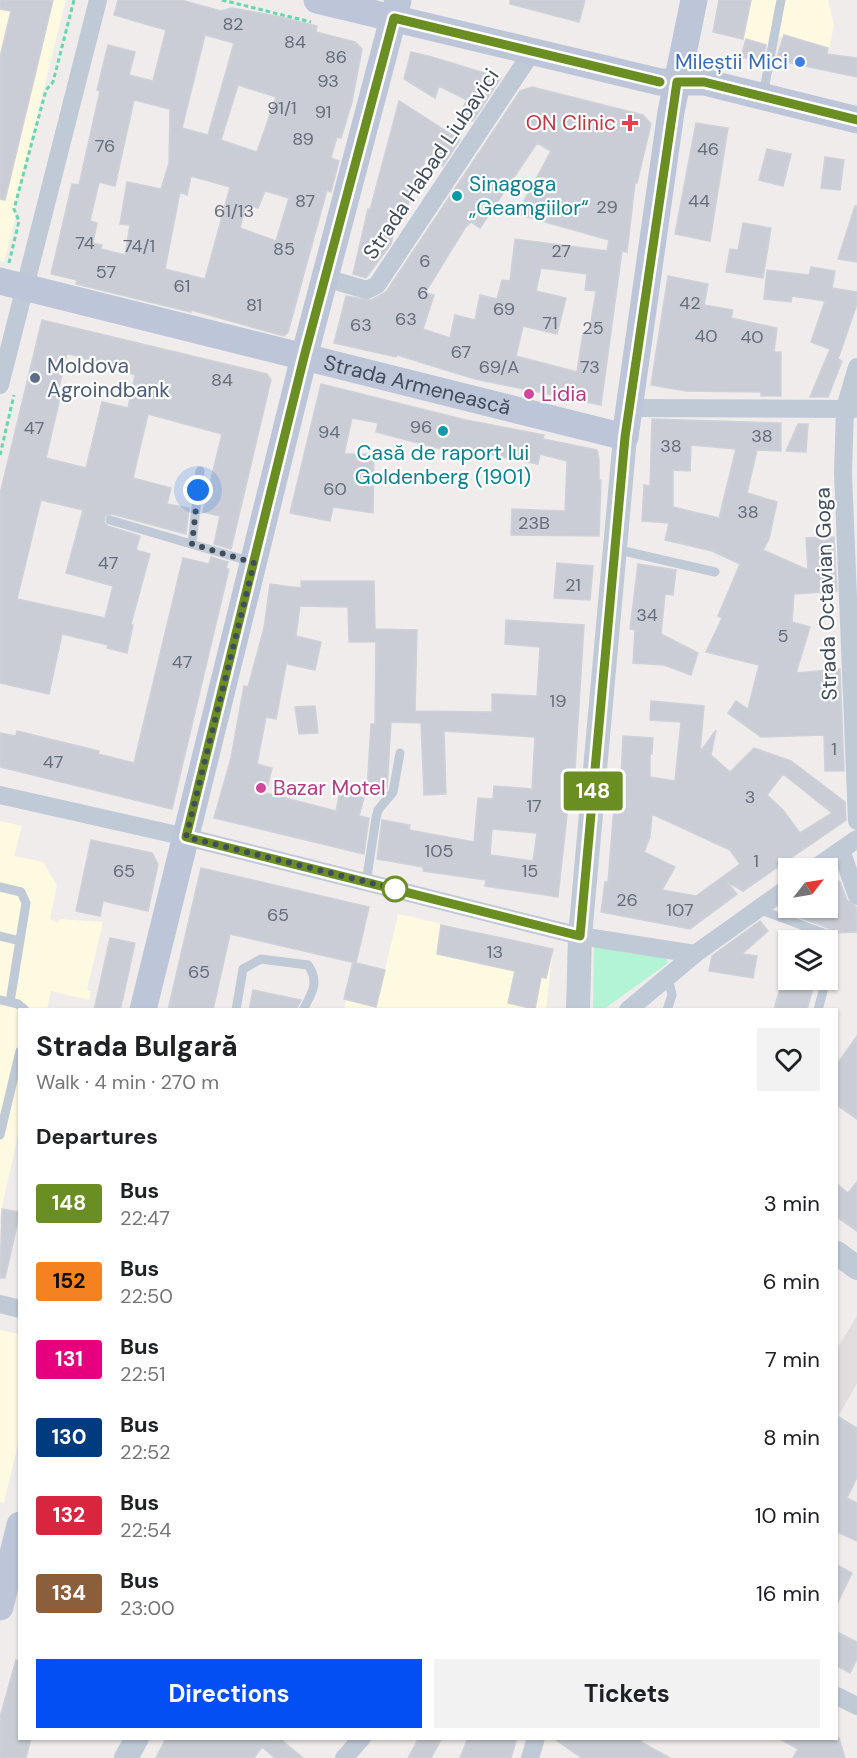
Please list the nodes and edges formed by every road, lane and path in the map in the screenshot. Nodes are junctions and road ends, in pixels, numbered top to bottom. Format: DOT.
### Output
graph roads {
  1 [pos="74,0"];
  2 [pos="98,0"];
  3 [pos="222,0"];
  4 [pos="694,0"];
  5 [pos="781,0"];
  6 [pos="396,9"];
  7 [pos="316,11"];
  8 [pos="531,52"];
  9 [pos="677,82"];
  10 [pos="763,97"];
  11 [pos="857,120"];
  12 [pos="325,278"];
  13 [pos="10,283"];
  14 [pos="304,357"];
  15 [pos="857,367"];
  16 [pos="0,385"];
  17 [pos="628,408"];
  18 [pos="851,408"];
  19 [pos="625,437"];
  20 [pos="200,471"];
  21 [pos="110,520"];
  22 [pos="192,544"];
  23 [pos="615,549"];
  24 [pos="254,563"];
  25 [pos="715,572"];
  26 [pos="400,753"];
  27 [pos="0,795"];
  28 [pos="857,821"];
  29 [pos="186,837"];
  30 [pos="857,839"];
  31 [pos="841,850"];
  32 [pos="829,858"];
  33 [pos="366,883"];
  34 [pos="0,887"];
  35 [pos="778,895"];
  36 [pos="857,896"];
  37 [pos="758,909"];
  38 [pos="815,930"];
  39 [pos="0,936"];
  40 [pos="580,936"];
  41 [pos="20,941"];
  42 [pos="695,954"];
  43 [pos="668,976"];
  44 [pos="823,990"];
  45 [pos="0,1000"];
  46 [pos="10,1002"];
  47 [pos="23,1008"];
  48 [pos="143,1008"];
  49 [pos="236,1008"];
  50 [pos="304,1008"];
  51 [pos="578,1008"];
  52 [pos="630,1008"];
  53 [pos="668,1008"];
  54 [pos="818,1008"];
  55 [pos="18,1060"];
  56 [pos="0,1135"];
  57 [pos="838,1253"];
  58 [pos="857,1268"];
  59 [pos="0,1304"];
  60 [pos="18,1308"];
  61 [pos="18,1538"];
  62 [pos="0,1607"];
  63 [pos="838,1696"];
  64 [pos="857,1706"];
  65 [pos="135,1740"];
  66 [pos="360,1740"];
  67 [pos="535,1740"];
  68 [pos="126,1758"];
  69 [pos="344,1758"];
  70 [pos="530,1758"];
  1 -- 13 [label="path"];
  2 -- 13 [label="street"];
  3 -- 7 [label="path"];
  4 -- 9 [label="main road"];
  5 -- 10 [label="lane"];
  6 -- 7 [label="main road"];
  6 -- 8 [label="main road"];
  6 -- 12 [label="main road"];
  8 -- 9 [label="main road"];
  8 -- 12 [label="street, Strada Habad Liubavici"];
  9 -- 10 [label="main road"];
  9 -- 17 [label="main road"];
  10 -- 11 [label="main road"];
  12 -- 14 [label="main road"];
  13 -- 14 [label="main road, Strada Armenească"];
  13 -- 16 [label="street"];
  14 -- 19 [label="main road, Strada Armenească"];
  14 -- 24 [label="main road"];
  15 -- 18 [label="street, Strada Octavian Goga"];
  17 -- 18 [label="street"];
  17 -- 19 [label="main road"];
  18 -- 28 [label="street, Strada Octavian Goga"];
  19 -- 23 [label="street"];
  20 -- 22 [label="lane"];
  21 -- 22 [label="lane"];
  22 -- 24 [label="lane"];
  23 -- 25 [label="lane"];
  23 -- 40 [label="street"];
  24 -- 29 [label="main road"];
  26 -- 33 [label="lane"];
  27 -- 29 [label="street"];
  29 -- 33 [label="street"];
  29 -- 48 [label="main road"];
  30 -- 31 [label="street"];
  31 -- 32 [label="street"];
  31 -- 36 [label="street"];
  33 -- 40 [label="street"];
  34 -- 41 [label="lane"];
  35 -- 37 [label="street"];
  37 -- 38 [label="lane"];
  37 -- 42 [label="street"];
  39 -- 41 [label="lane"];
  40 -- 42 [label="street"];
  40 -- 51 [label="street"];
  41 -- 46 [label="lane"];
  42 -- 43 [label="street"];
  43 -- 52 [label="street"];
  43 -- 53 [label="lane"];
  44 -- 54 [label="lane"];
  45 -- 46 [label="lane"];
  46 -- 47 [label="lane"];
  49 -- 50 [label="lane"];
  55 -- 56 [label="lane"];
  57 -- 58 [label="street"];
  59 -- 60 [label="street"];
  61 -- 62 [label="main road"];
  63 -- 64 [label="street"];
  65 -- 68 [label="street"];
  66 -- 69 [label="street"];
  67 -- 70 [label="street"];
}
